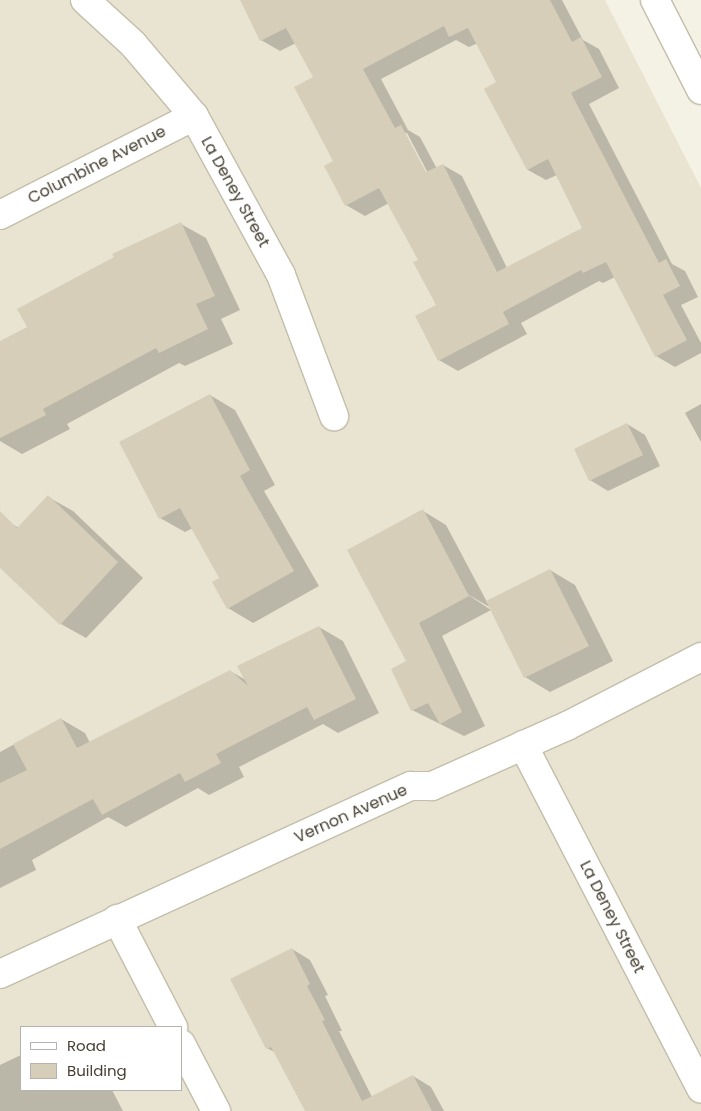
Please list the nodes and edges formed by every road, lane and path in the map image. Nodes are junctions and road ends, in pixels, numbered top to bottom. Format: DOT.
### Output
graph roads {
  1 [pos="85,0"];
  2 [pos="655,0"];
  3 [pos="701,90"];
  4 [pos="194,116"];
  5 [pos="0,215"];
  6 [pos="334,416"];
  7 [pos="701,657"];
  8 [pos="523,745"];
  9 [pos="117,920"];
  10 [pos="0,974"];
  11 [pos="172,1026"];
  12 [pos="182,1046"];
  13 [pos="701,1089"];
  14 [pos="216,1111"];
  1 -- 4 [label="street, La Deney Street"];
  2 -- 3 [label="street"];
  4 -- 5 [label="street, Columbine Avenue"];
  4 -- 6 [label="street, La Deney Street"];
  7 -- 8 [label="street, Vernon Avenue"];
  8 -- 9 [label="street, Vernon Avenue"];
  8 -- 13 [label="street, La Deney Street"];
  9 -- 10 [label="street, Vernon Avenue"];
  9 -- 11 [label="street"];
  12 -- 14 [label="street"];
}
